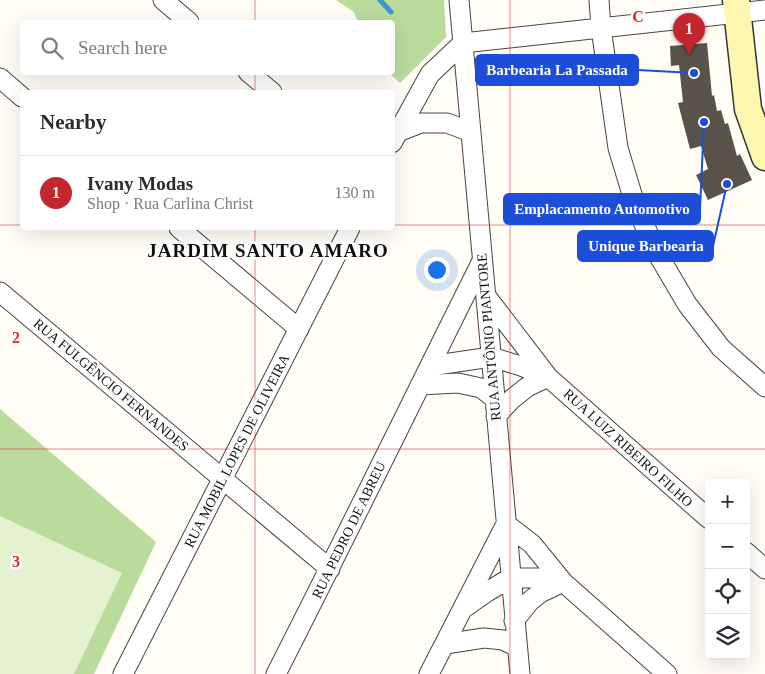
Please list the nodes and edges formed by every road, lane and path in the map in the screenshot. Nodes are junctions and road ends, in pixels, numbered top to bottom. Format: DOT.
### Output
graph roads {
  1 [pos="163,0"];
  2 [pos="459,0"];
  3 [pos="599,0"];
  4 [pos="736,6"];
  5 [pos="765,10"];
  6 [pos="187,20"];
  7 [pos="601,28"];
  8 [pos="463,43"];
  9 [pos="252,75"];
  10 [pos="0,78"];
  11 [pos="270,90"];
  12 [pos="20,95"];
  13 [pos="471,132"];
  14 [pos="395,138"];
  15 [pos="765,158"];
  16 [pos="180,230"];
  17 [pos="349,230"];
  18 [pos="482,262"];
  19 [pos="0,292"];
  20 [pos="486,296"];
  21 [pos="299,329"];
  22 [pos="491,357"];
  23 [pos="430,366"];
  24 [pos="548,377"];
  25 [pos="420,385"];
  26 [pos="765,387"];
  27 [pos="495,407"];
  28 [pos="222,478"];
  29 [pos="705,515"];
  30 [pos="506,524"];
  31 [pos="750,556"];
  32 [pos="330,569"];
  33 [pos="765,569"];
  34 [pos="510,578"];
  35 [pos="563,582"];
  36 [pos="463,609"];
  37 [pos="514,621"];
  38 [pos="445,644"];
  39 [pos="517,647"];
  40 [pos="123,674"];
  41 [pos="276,674"];
  42 [pos="429,674"];
  43 [pos="520,674"];
  44 [pos="667,674"];
  1 -- 6 [label="street"];
  2 -- 8 [label="street, RUA ANTÔNIO PIANTORE"];
  3 -- 7 [label="street"];
  4 -- 5 [label="street"];
  4 -- 7 [label="street"];
  4 -- 15 [label="main road"];
  7 -- 8 [label="street"];
  7 -- 26 [label="street"];
  8 -- 13 [label="street, RUA ANTÔNIO PIANTORE"];
  8 -- 14 [label="street"];
  9 -- 11 [label="street"];
  10 -- 12 [label="street"];
  13 -- 14 [label="street"];
  13 -- 18 [label="street, RUA ANTÔNIO PIANTORE"];
  16 -- 21 [label="street"];
  17 -- 21 [label="street, RUA MOBIL LOPES DE OLIVEIRA"];
  18 -- 20 [label="street, RUA ANTÔNIO PIANTORE"];
  18 -- 23 [label="street, RUA PEDRO DE ABREU"];
  19 -- 28 [label="street, RUA FULGÊNCIO FERNANDES"];
  20 -- 22 [label="street, RUA ANTÔNIO PIANTORE"];
  20 -- 24 [label="street, RUA LUIZ RIBEIRO FILHO"];
  21 -- 28 [label="street, RUA MOBIL LOPES DE OLIVEIRA"];
  22 -- 23 [label="street"];
  22 -- 24 [label="street, RUA LUIZ RIBEIRO FILHO"];
  22 -- 27 [label="street, RUA ANTÔNIO PIANTORE"];
  23 -- 25 [label="street, RUA PEDRO DE ABREU"];
  24 -- 27 [label="street"];
  24 -- 29 [label="street, RUA LUIZ RIBEIRO FILHO"];
  25 -- 27 [label="street"];
  25 -- 32 [label="street, RUA PEDRO DE ABREU"];
  27 -- 30 [label="street, RUA ANTÔNIO PIANTORE"];
  28 -- 32 [label="street, RUA FULGÊNCIO FERNANDES"];
  28 -- 40 [label="street, RUA MOBIL LOPES DE OLIVEIRA"];
  30 -- 34 [label="street, RUA ANTÔNIO PIANTORE"];
  30 -- 35 [label="street"];
  30 -- 36 [label="street"];
  31 -- 33 [label="street"];
  32 -- 41 [label="street, RUA PEDRO DE ABREU"];
  34 -- 35 [label="street"];
  34 -- 36 [label="street"];
  34 -- 37 [label="street, RUA ANTÔNIO PIANTORE"];
  35 -- 37 [label="street"];
  35 -- 44 [label="street"];
  36 -- 38 [label="street"];
  37 -- 39 [label="street, RUA ANTÔNIO PIANTORE"];
  38 -- 39 [label="street"];
  38 -- 42 [label="street"];
  39 -- 43 [label="street, RUA ANTÔNIO PIANTORE"];
}
